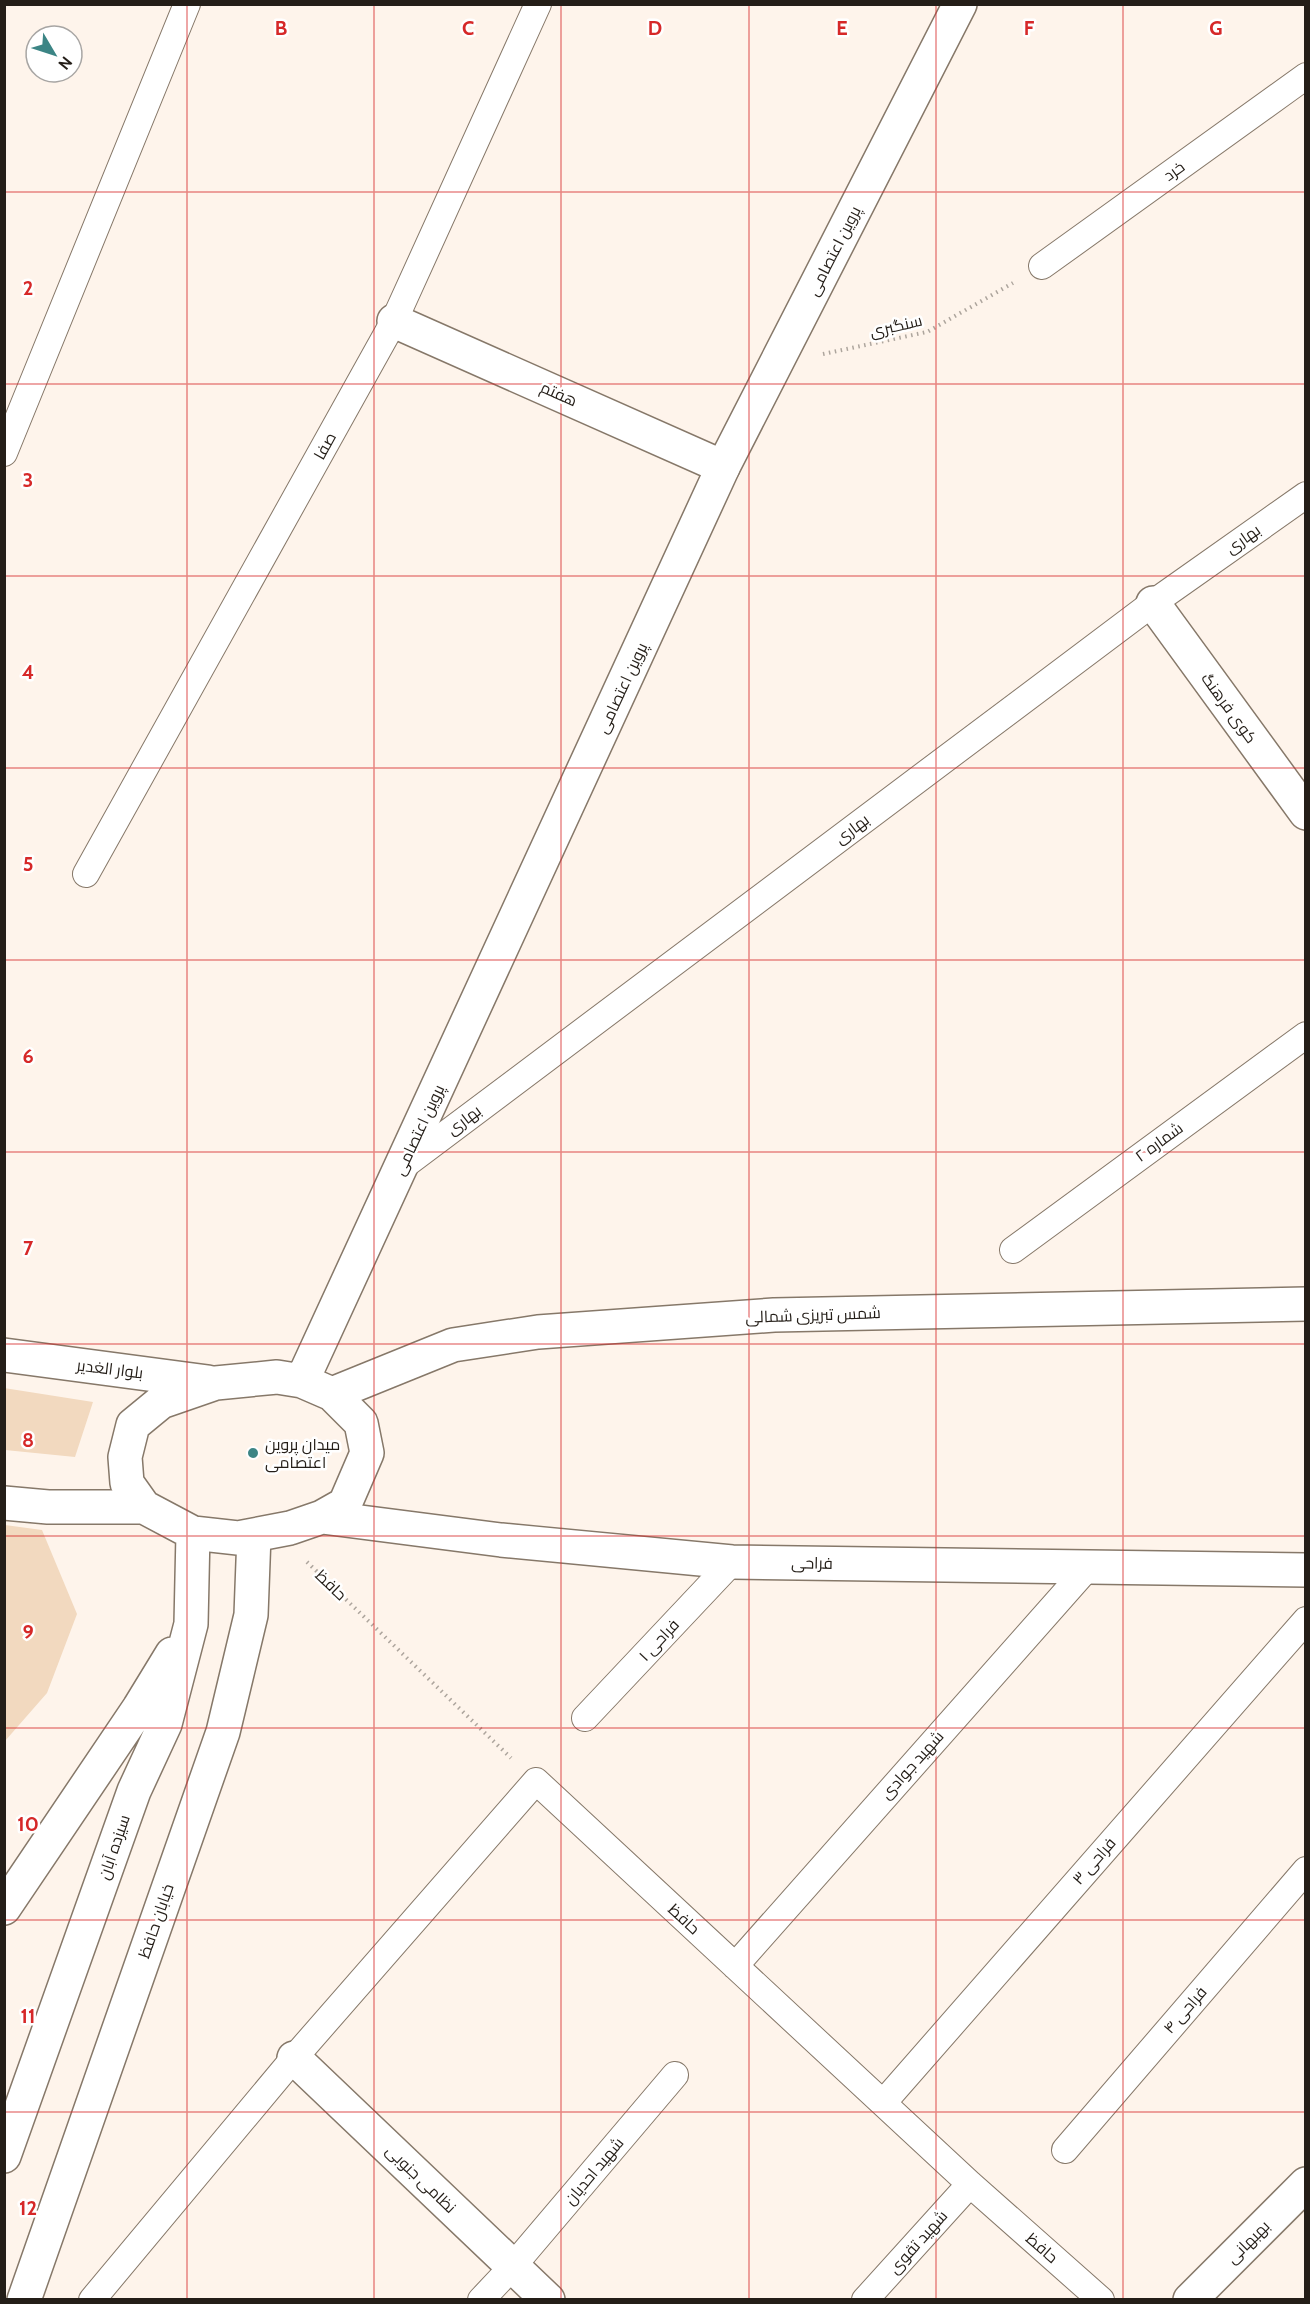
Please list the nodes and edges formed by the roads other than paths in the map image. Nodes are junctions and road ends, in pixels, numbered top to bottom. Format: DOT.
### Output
graph roads {
  1 [pos="187,4"];
  2 [pos="538,4"];
  3 [pos="960,4"];
  4 [pos="1305,76"];
  5 [pos="1042,266"];
  6 [pos="394,321"];
  7 [pos="4,453"];
  8 [pos="723,467"];
  9 [pos="1305,495"];
  10 [pos="1153,603"];
  11 [pos="1305,813"];
  12 [pos="86,874"];
  13 [pos="1305,1035"];
  14 [pos="402,1167"];
  15 [pos="1013,1250"];
  16 [pos="1305,1304"];
  17 [pos="4,1356"];
  18 [pos="302,1381"];
  19 [pos="216,1383"];
  20 [pos="332,1394"];
  21 [pos="4,1503"];
  22 [pos="144,1507"];
  23 [pos="322,1517"];
  24 [pos="193,1533"];
  25 [pos="264,1533"];
  26 [pos="732,1562"];
  27 [pos="1090,1565"];
  28 [pos="1305,1570"];
  29 [pos="1305,1620"];
  30 [pos="191,1624"];
  31 [pos="585,1718"];
  32 [pos="1305,1869"];
  33 [pos="4,1908"];
  34 [pos="735,1966"];
  35 [pos="294,2058"];
  36 [pos="675,2075"];
  37 [pos="883,2103"];
  38 [pos="1065,2150"];
  39 [pos="4,2156"];
  40 [pos="970,2184"];
  41 [pos="1305,2184"];
  42 [pos="513,2266"];
  43 [pos="24,2300"];
  44 [pos="92,2300"];
  45 [pos="481,2300"];
  46 [pos="548,2300"];
  47 [pos="865,2300"];
  48 [pos="1101,2300"];
  49 [pos="1190,2300"];
  1 -- 7 [label="lane"];
  2 -- 6 [label="lane, صفا"];
  3 -- 8 [label="street, پروین اعتصامی"];
  4 -- 5 [label="lane, خرد"];
  6 -- 8 [label="street, هفتم"];
  6 -- 12 [label="lane, صفا"];
  8 -- 14 [label="street, پروین اعتصامی"];
  9 -- 10 [label="lane, بهاری"];
  10 -- 11 [label="street, کوی فرهنگ"];
  10 -- 14 [label="lane, بهاری"];
  13 -- 15 [label="lane, شماره ۲"];
  14 -- 18 [label="street, پروین اعتصامی"];
  16 -- 20 [label="street, شمس تبریزی شمالی"];
  17 -- 19 [label="street, بلوار الغدیر"];
  18 -- 19 [label="street"];
  18 -- 20 [label="street"];
  19 -- 22 [label="street"];
  20 -- 23 [label="street"];
  21 -- 22 [label="street"];
  22 -- 24 [label="street"];
  23 -- 25 [label="street"];
  23 -- 26 [label="street, فراحی"];
  24 -- 25 [label="street"];
  24 -- 30 [label="street, سیزده آبان"];
  25 -- 43 [label="street, خیابان حافظ"];
  26 -- 27 [label="street, فراحی"];
  26 -- 31 [label="lane, فراحی ۱"];
  27 -- 28 [label="street, فراحی"];
  27 -- 34 [label="lane, شهید جوادی"];
  29 -- 37 [label="lane, فراحی ۳"];
  30 -- 33 [label="street"];
  30 -- 39 [label="street, سیزده آبان"];
  32 -- 38 [label="lane, فراحی ۴"];
  34 -- 35 [label="lane, حافظ"];
  34 -- 37 [label="lane, حافظ"];
  35 -- 42 [label="street, نظامی جنوبی"];
  35 -- 44 [label="lane"];
  36 -- 42 [label="lane, شهید احدیان"];
  37 -- 40 [label="lane, حافظ"];
  40 -- 47 [label="lane, شهید تقوی"];
  40 -- 48 [label="lane, حافظ"];
  41 -- 49 [label="street, بهبهانی"];
  42 -- 45 [label="lane, شهید احدیان"];
  42 -- 46 [label="street, نظامی جنوبی"];
}
